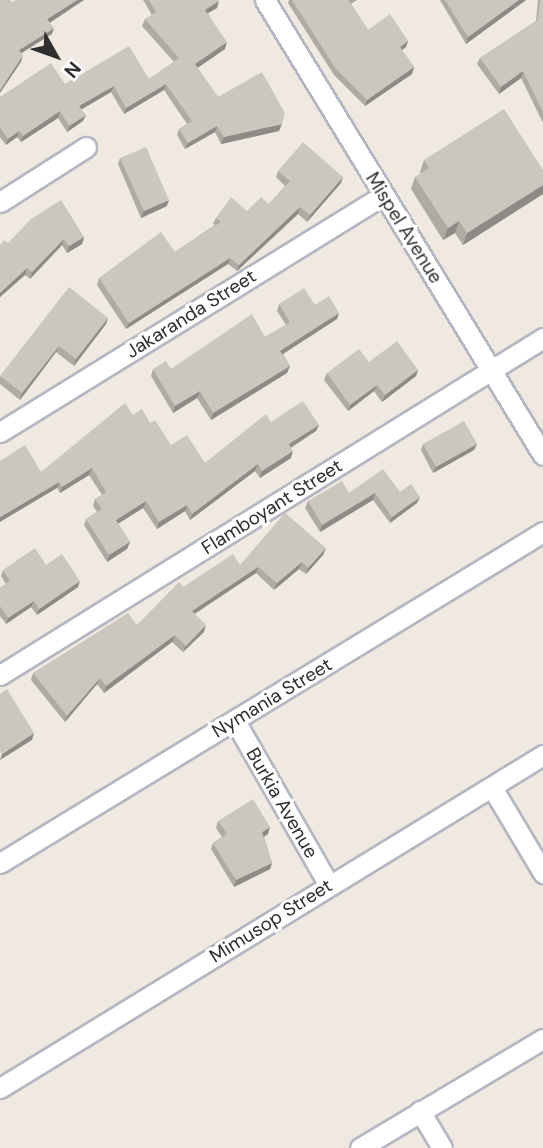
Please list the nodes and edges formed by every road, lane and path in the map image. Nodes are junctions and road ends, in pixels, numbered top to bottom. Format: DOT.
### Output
graph roads {
  1 [pos="265,0"];
  2 [pos="86,147"];
  3 [pos="383,195"];
  4 [pos="0,202"];
  5 [pos="543,338"];
  6 [pos="492,369"];
  7 [pos="0,432"];
  8 [pos="543,456"];
  9 [pos="543,532"];
  10 [pos="0,675"];
  11 [pos="235,721"];
  12 [pos="543,755"];
  13 [pos="493,789"];
  14 [pos="0,863"];
  15 [pos="543,873"];
  16 [pos="329,885"];
  17 [pos="543,1039"];
  18 [pos="0,1087"];
  19 [pos="419,1111"];
  20 [pos="360,1148"];
  21 [pos="442,1148"];
  1 -- 3 [label="street, Mispel Avenue"];
  2 -- 4 [label="street"];
  3 -- 6 [label="street, Mispel Avenue"];
  3 -- 7 [label="street, Jakaranda Street"];
  5 -- 6 [label="street, Flamboyant Street"];
  6 -- 8 [label="street, Mispel Avenue"];
  6 -- 10 [label="street, Flamboyant Street"];
  9 -- 11 [label="street, Nymania Street"];
  11 -- 14 [label="street, Nymania Street"];
  11 -- 16 [label="street, Burkia Avenue"];
  12 -- 13 [label="street, Mimusop Street"];
  13 -- 15 [label="street"];
  13 -- 16 [label="street, Mimusop Street"];
  16 -- 18 [label="street, Mimusop Street"];
  17 -- 19 [label="street"];
  19 -- 20 [label="street"];
  19 -- 21 [label="street"];
}
